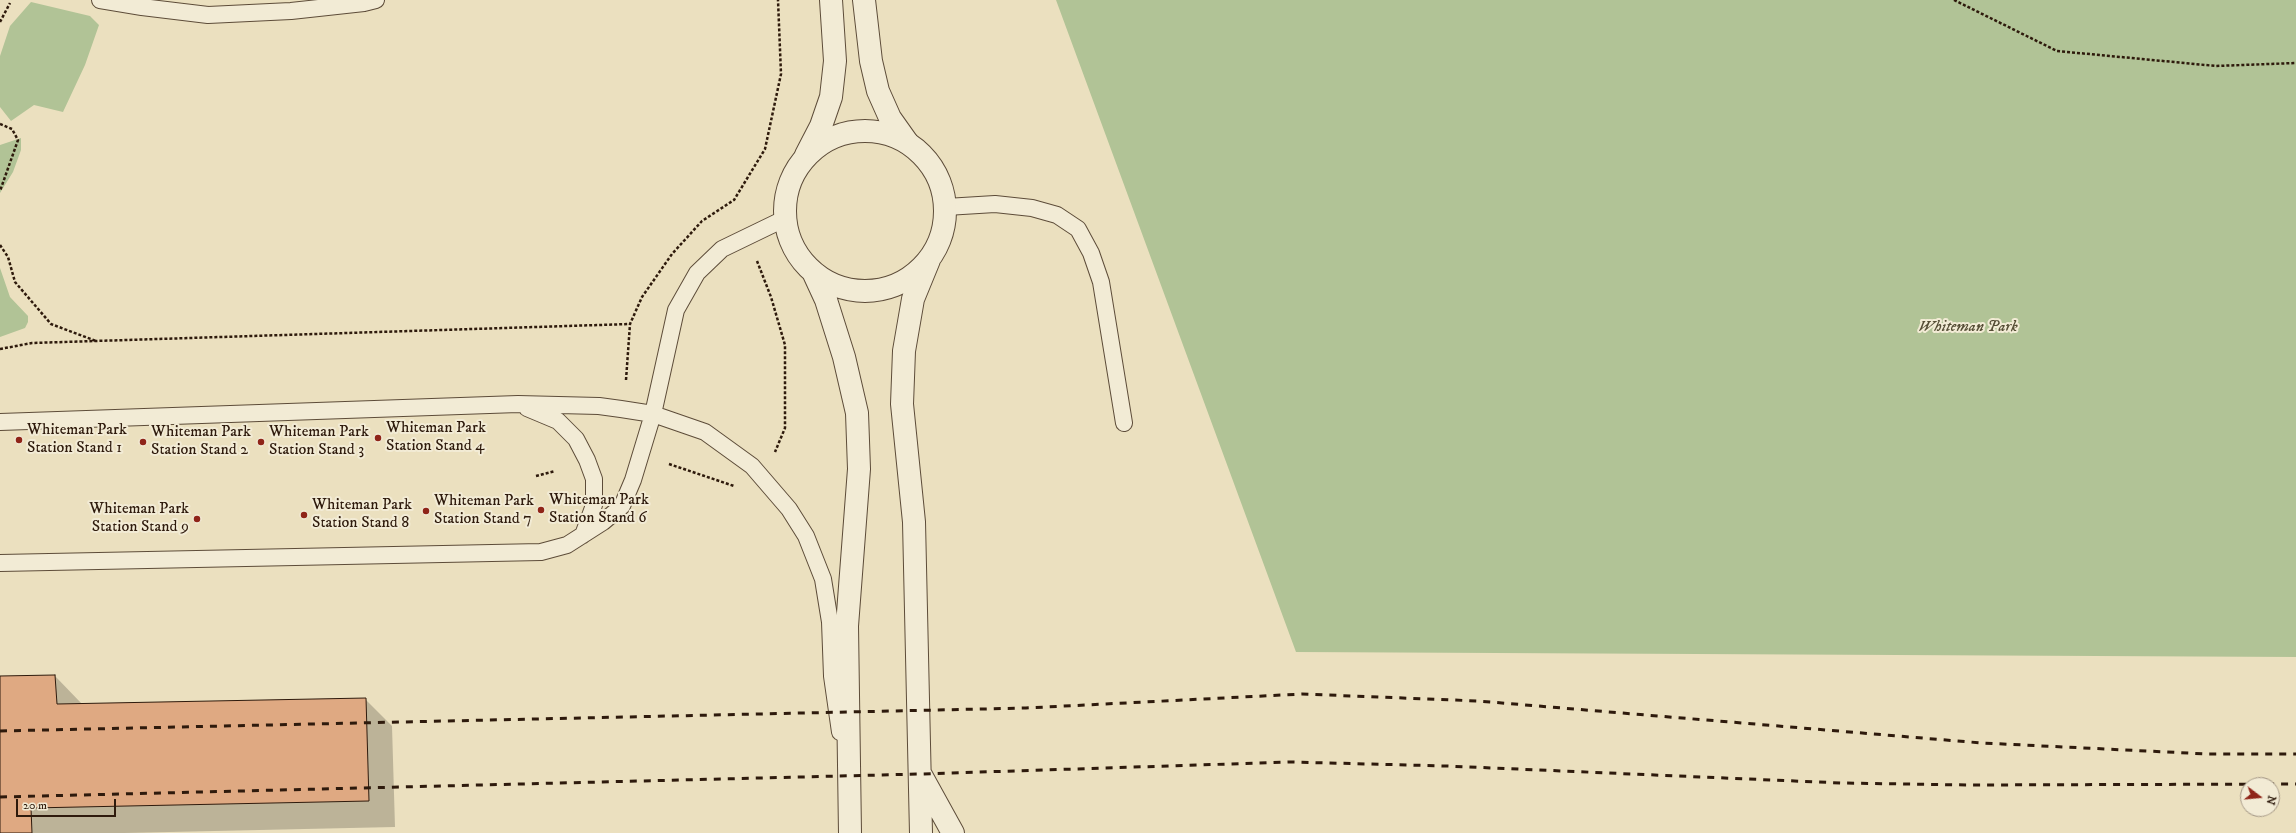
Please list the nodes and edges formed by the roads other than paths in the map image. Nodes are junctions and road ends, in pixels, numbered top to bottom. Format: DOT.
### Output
graph roads {
  1 [pos="100,0"];
  2 [pos="376,0"];
  3 [pos="831,0"];
  4 [pos="864,0"];
  5 [pos="907,142"];
  6 [pos="806,155"];
  7 [pos="946,207"];
  8 [pos="784,220"];
  9 [pos="929,260"];
  10 [pos="814,274"];
  11 [pos="518,404"];
  12 [pos="653,414"];
  13 [pos="0,422"];
  14 [pos="1124,423"];
  15 [pos="583,535"];
  16 [pos="0,563"];
  17 [pos="920,774"];
  18 [pos="850,797"];
  19 [pos="850,833"];
  20 [pos="921,833"];
  21 [pos="953,833"];
  1 -- 2 [label="lane"];
  3 -- 6 [label="street"];
  4 -- 5 [label="street"];
  5 -- 6 [label="street"];
  5 -- 7 [label="street"];
  6 -- 8 [label="street"];
  7 -- 9 [label="street"];
  7 -- 14 [label="lane"];
  8 -- 10 [label="street"];
  8 -- 12 [label="lane"];
  9 -- 10 [label="street"];
  9 -- 17 [label="street"];
  10 -- 18 [label="street"];
  11 -- 12 [label="lane"];
  11 -- 13 [label="lane"];
  11 -- 15 [label="lane"];
  12 -- 15 [label="lane"];
  12 -- 18 [label="lane"];
  15 -- 16 [label="lane"];
  17 -- 20 [label="street"];
  17 -- 21 [label="street"];
  18 -- 19 [label="street"];
}
